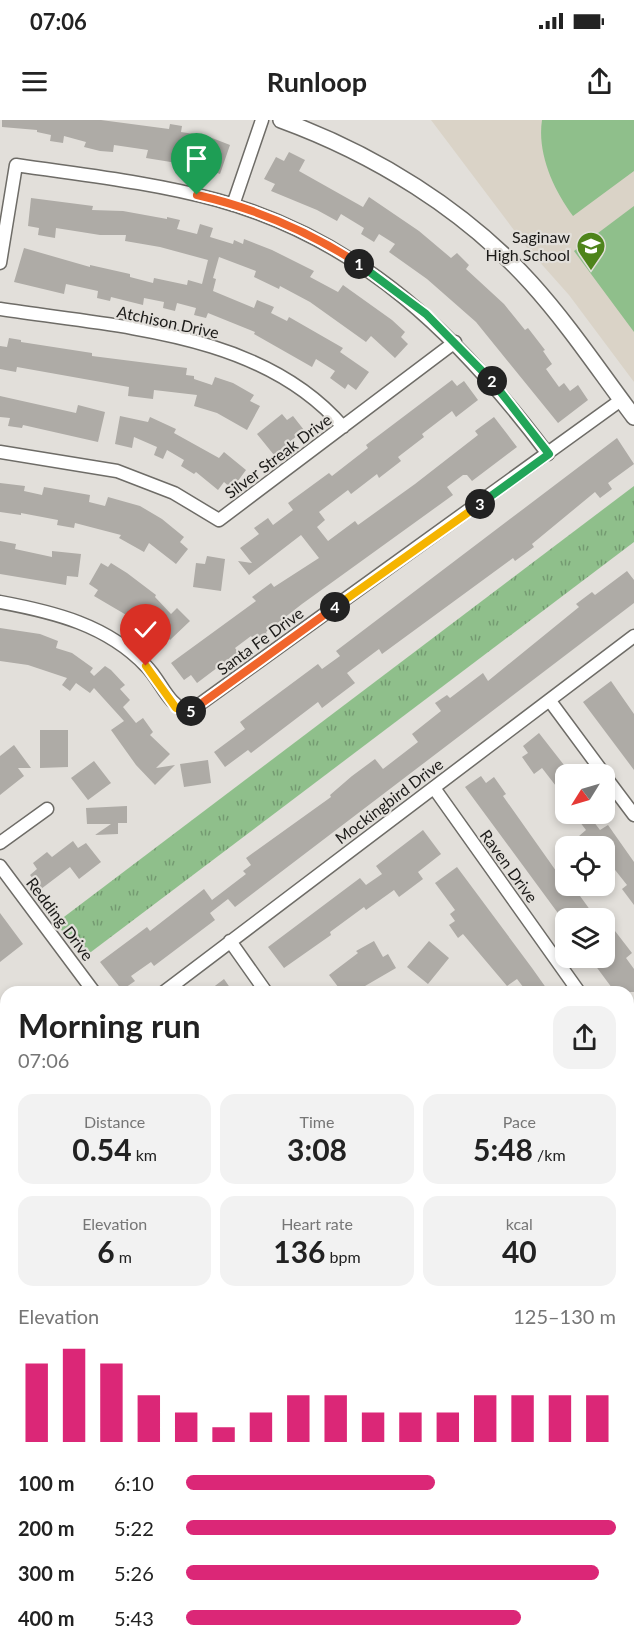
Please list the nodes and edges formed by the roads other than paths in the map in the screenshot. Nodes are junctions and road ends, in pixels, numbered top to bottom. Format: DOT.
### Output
graph roads {
  1 [pos="262,120"];
  2 [pos="281,120"];
  3 [pos="233,205"];
  4 [pos="0,263"];
  5 [pos="0,309"];
  6 [pos="455,342"];
  7 [pos="621,400"];
  8 [pos="634,417"];
  9 [pos="344,427"];
  10 [pos="0,452"];
  11 [pos="549,454"];
  12 [pos="0,602"];
  13 [pos="634,636"];
  14 [pos="550,700"];
  15 [pos="596,764"];
  16 [pos="434,788"];
  17 [pos="615,790"];
  18 [pos="47,808"];
  19 [pos="634,815"];
  20 [pos="0,843"];
  21 [pos="0,866"];
  22 [pos="230,941"];
  23 [pos="90,986"];
  24 [pos="172,986"];
  25 [pos="262,986"];
  26 [pos="575,986"];
  1 -- 3 [label="street"];
  2 -- 7 [label="street"];
  3 -- 4 [label="street"];
  3 -- 6 [label="street"];
  5 -- 9 [label="street, Atchison Drive"];
  6 -- 9 [label="street, Silver Streak Drive"];
  6 -- 11 [label="street"];
  7 -- 8 [label="street"];
  7 -- 11 [label="street, Santa Fe Drive"];
  9 -- 10 [label="street, Silver Streak Drive"];
  11 -- 12 [label="street, Santa Fe Drive"];
  13 -- 14 [label="street, Mockingbird Drive"];
  14 -- 15 [label="street"];
  14 -- 16 [label="street, Mockingbird Drive"];
  16 -- 22 [label="street, Mockingbird Drive"];
  16 -- 26 [label="street, Raven Drive"];
  17 -- 19 [label="street"];
  18 -- 20 [label="street"];
  21 -- 23 [label="street, Redding Drive"];
  22 -- 24 [label="street, Mockingbird Drive"];
  22 -- 25 [label="street"];
}
